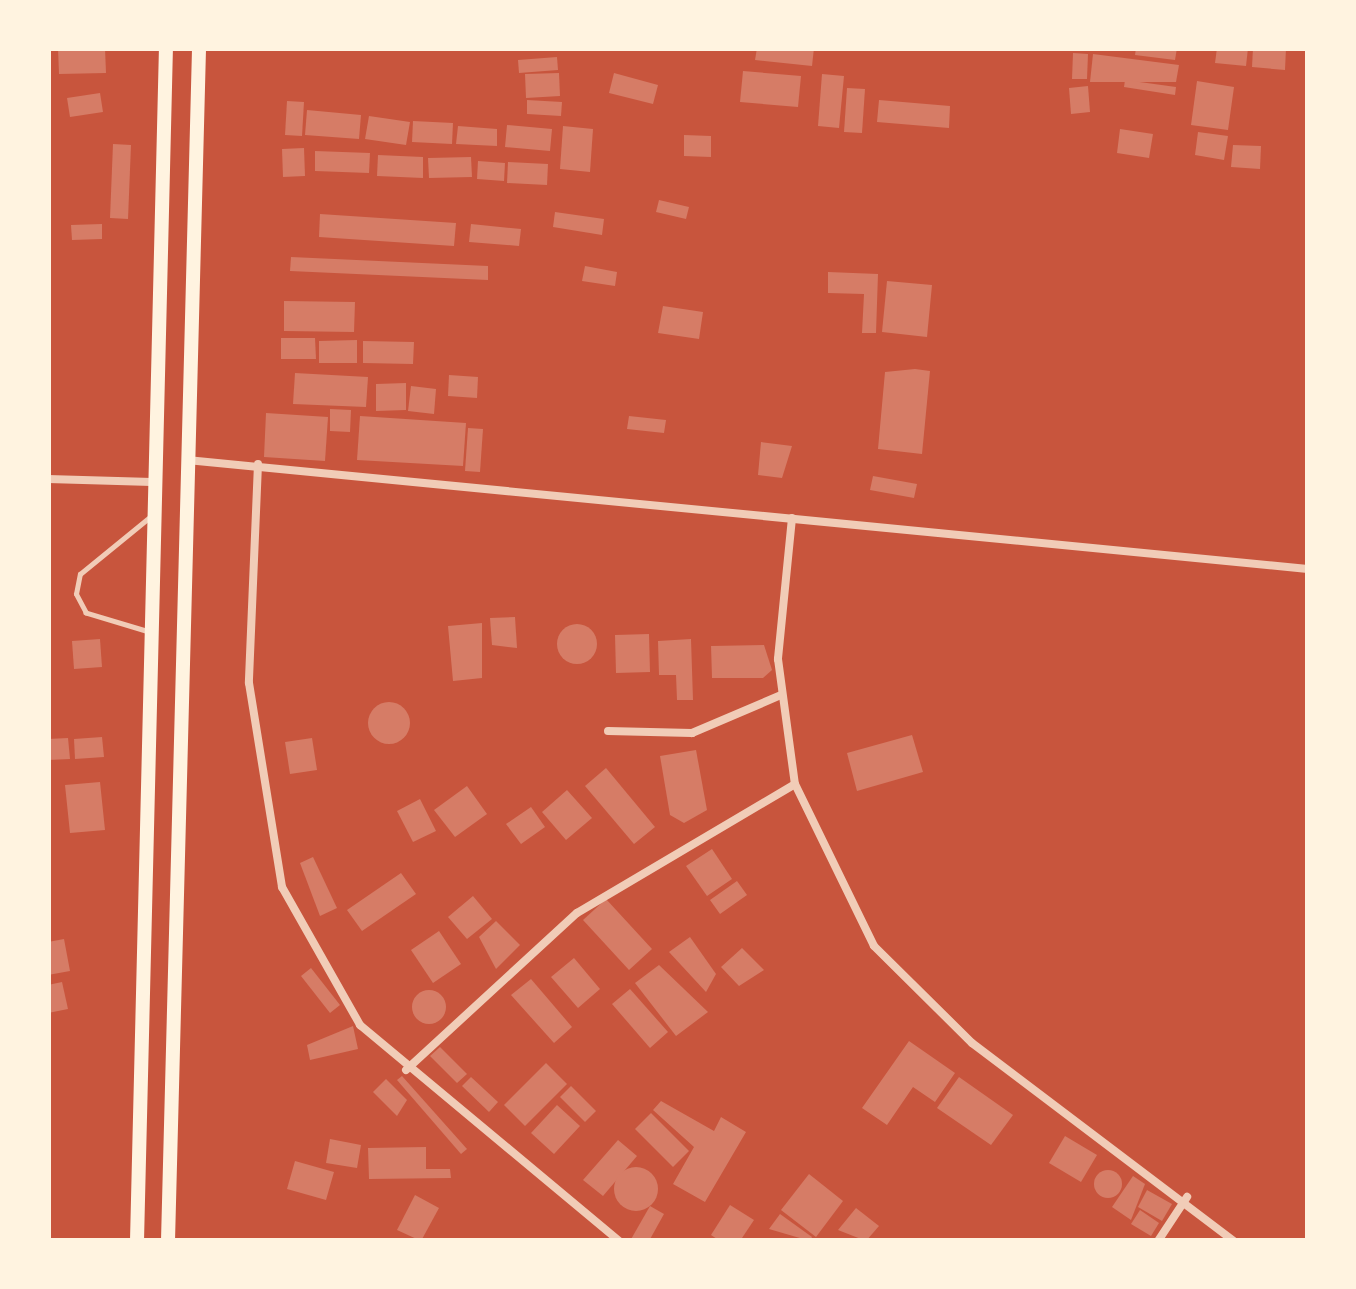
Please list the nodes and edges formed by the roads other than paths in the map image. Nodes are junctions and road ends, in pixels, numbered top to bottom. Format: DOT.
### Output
graph roads {
  1 [pos="166,48"];
  2 [pos="199,48"];
  3 [pos="187,460"];
  4 [pos="258,464"];
  5 [pos="48,479"];
  6 [pos="152,482"];
  7 [pos="151,517"];
  8 [pos="792,518"];
  9 [pos="1308,569"];
  10 [pos="149,632"];
  11 [pos="782,695"];
  12 [pos="608,731"];
  13 [pos="795,784"];
  14 [pos="406,1070"];
  15 [pos="1187,1196"];
  16 [pos="606,1231"];
  17 [pos="137,1241"];
  18 [pos="169,1241"];
  19 [pos="602,1241"];
  20 [pos="619,1241"];
  21 [pos="1158,1241"];
  22 [pos="1234,1241"];
  1 -- 6 [label="highway"];
  2 -- 3 [label="highway"];
  3 -- 4 [label="street"];
  3 -- 18 [label="highway"];
  4 -- 8 [label="street"];
  4 -- 14 [label="street"];
  5 -- 6 [label="street"];
  6 -- 7 [label="highway"];
  7 -- 10 [label="highway"];
  7 -- 10 [label="lane"];
  8 -- 9 [label="street"];
  8 -- 11 [label="street"];
  10 -- 17 [label="highway"];
  11 -- 12 [label="street"];
  11 -- 13 [label="street"];
  13 -- 14 [label="street"];
  13 -- 15 [label="street"];
  14 -- 16 [label="street"];
  15 -- 21 [label="street"];
  15 -- 22 [label="street"];
  16 -- 19 [label="street"];
  16 -- 20 [label="street"];
}
